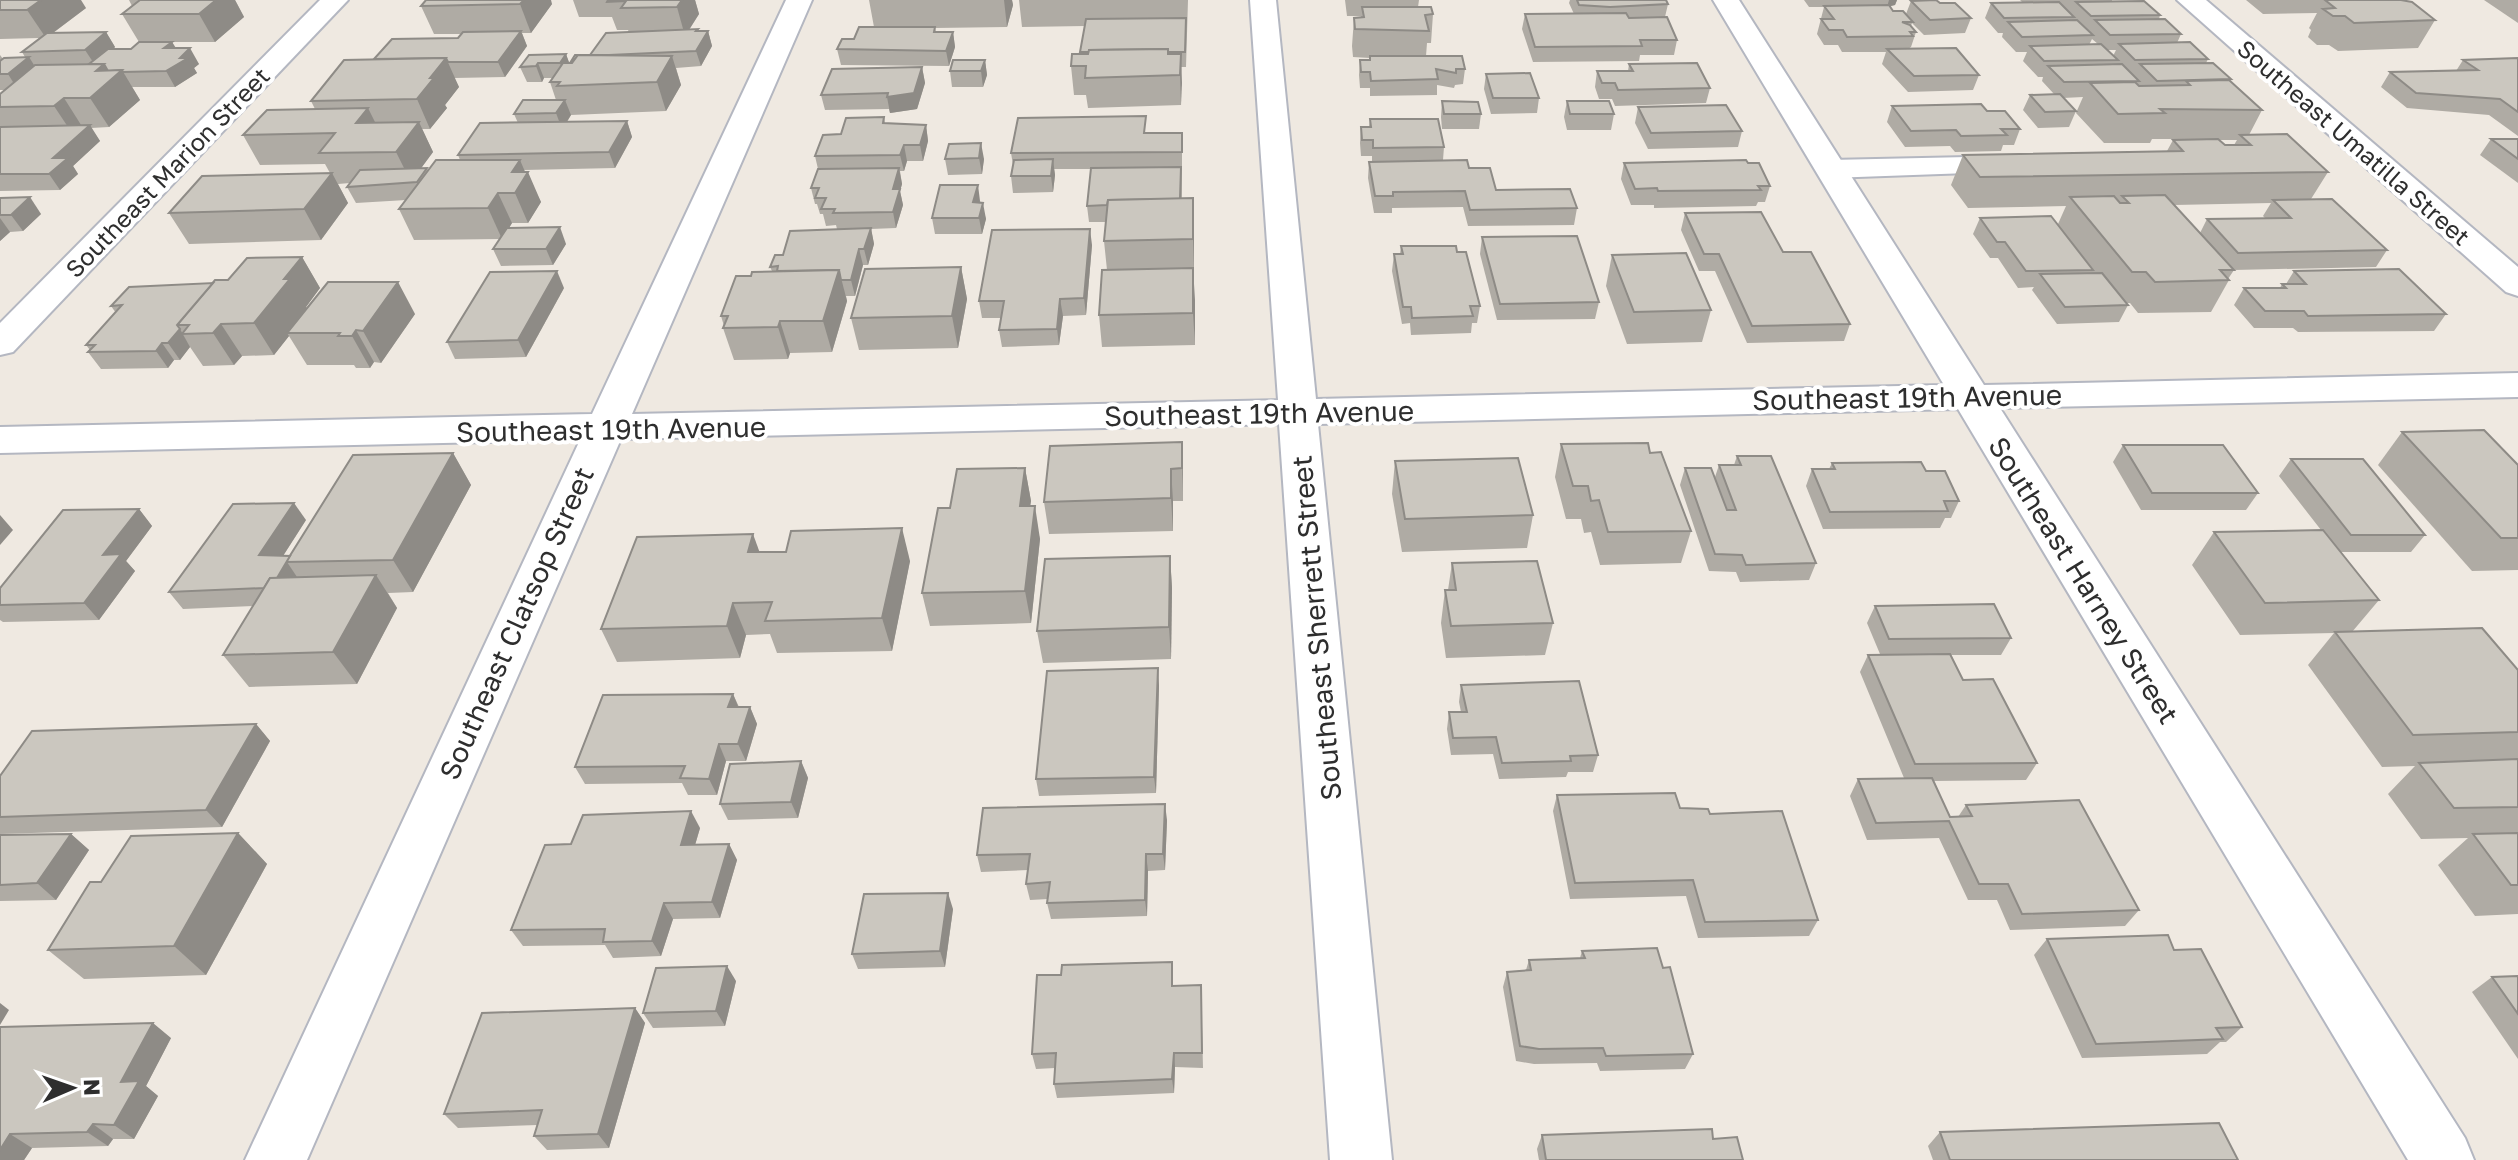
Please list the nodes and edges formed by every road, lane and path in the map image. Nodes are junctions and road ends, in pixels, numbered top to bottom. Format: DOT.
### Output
graph roads {
  1 [pos="335,0"];
  2 [pos="799,0"];
  3 [pos="1263,0"];
  4 [pos="1726,0"];
  5 [pos="2190,0"];
  6 [pos="2044,163"];
  7 [pos="1830,169"];
  8 [pos="2518,285"];
  9 [pos="0,344"];
  10 [pos="2518,385"];
  11 [pos="1969,395"];
  12 [pos="1298,413"];
  13 [pos="603,429"];
  14 [pos="0,440"];
  15 [pos="276,1160"];
  16 [pos="1361,1160"];
  17 [pos="2443,1160"];
  1 -- 9 [label="street, Southeast Marion Street"];
  2 -- 13 [label="street, Southeast Clatsop Street"];
  3 -- 12 [label="street, Southeast Sherrett Street"];
  4 -- 7 [label="street, Southeast Harney Street"];
  5 -- 8 [label="street, Southeast Umatilla Street"];
  6 -- 7 [label="lane"];
  7 -- 11 [label="street, Southeast Harney Street"];
  10 -- 11 [label="street, Southeast 19th Avenue"];
  11 -- 12 [label="street, Southeast 19th Avenue"];
  11 -- 17 [label="street, Southeast Harney Street"];
  12 -- 13 [label="street, Southeast 19th Avenue"];
  12 -- 16 [label="street, Southeast Sherrett Street"];
  13 -- 14 [label="street, Southeast 19th Avenue"];
  13 -- 15 [label="street, Southeast Clatsop Street"];
}
